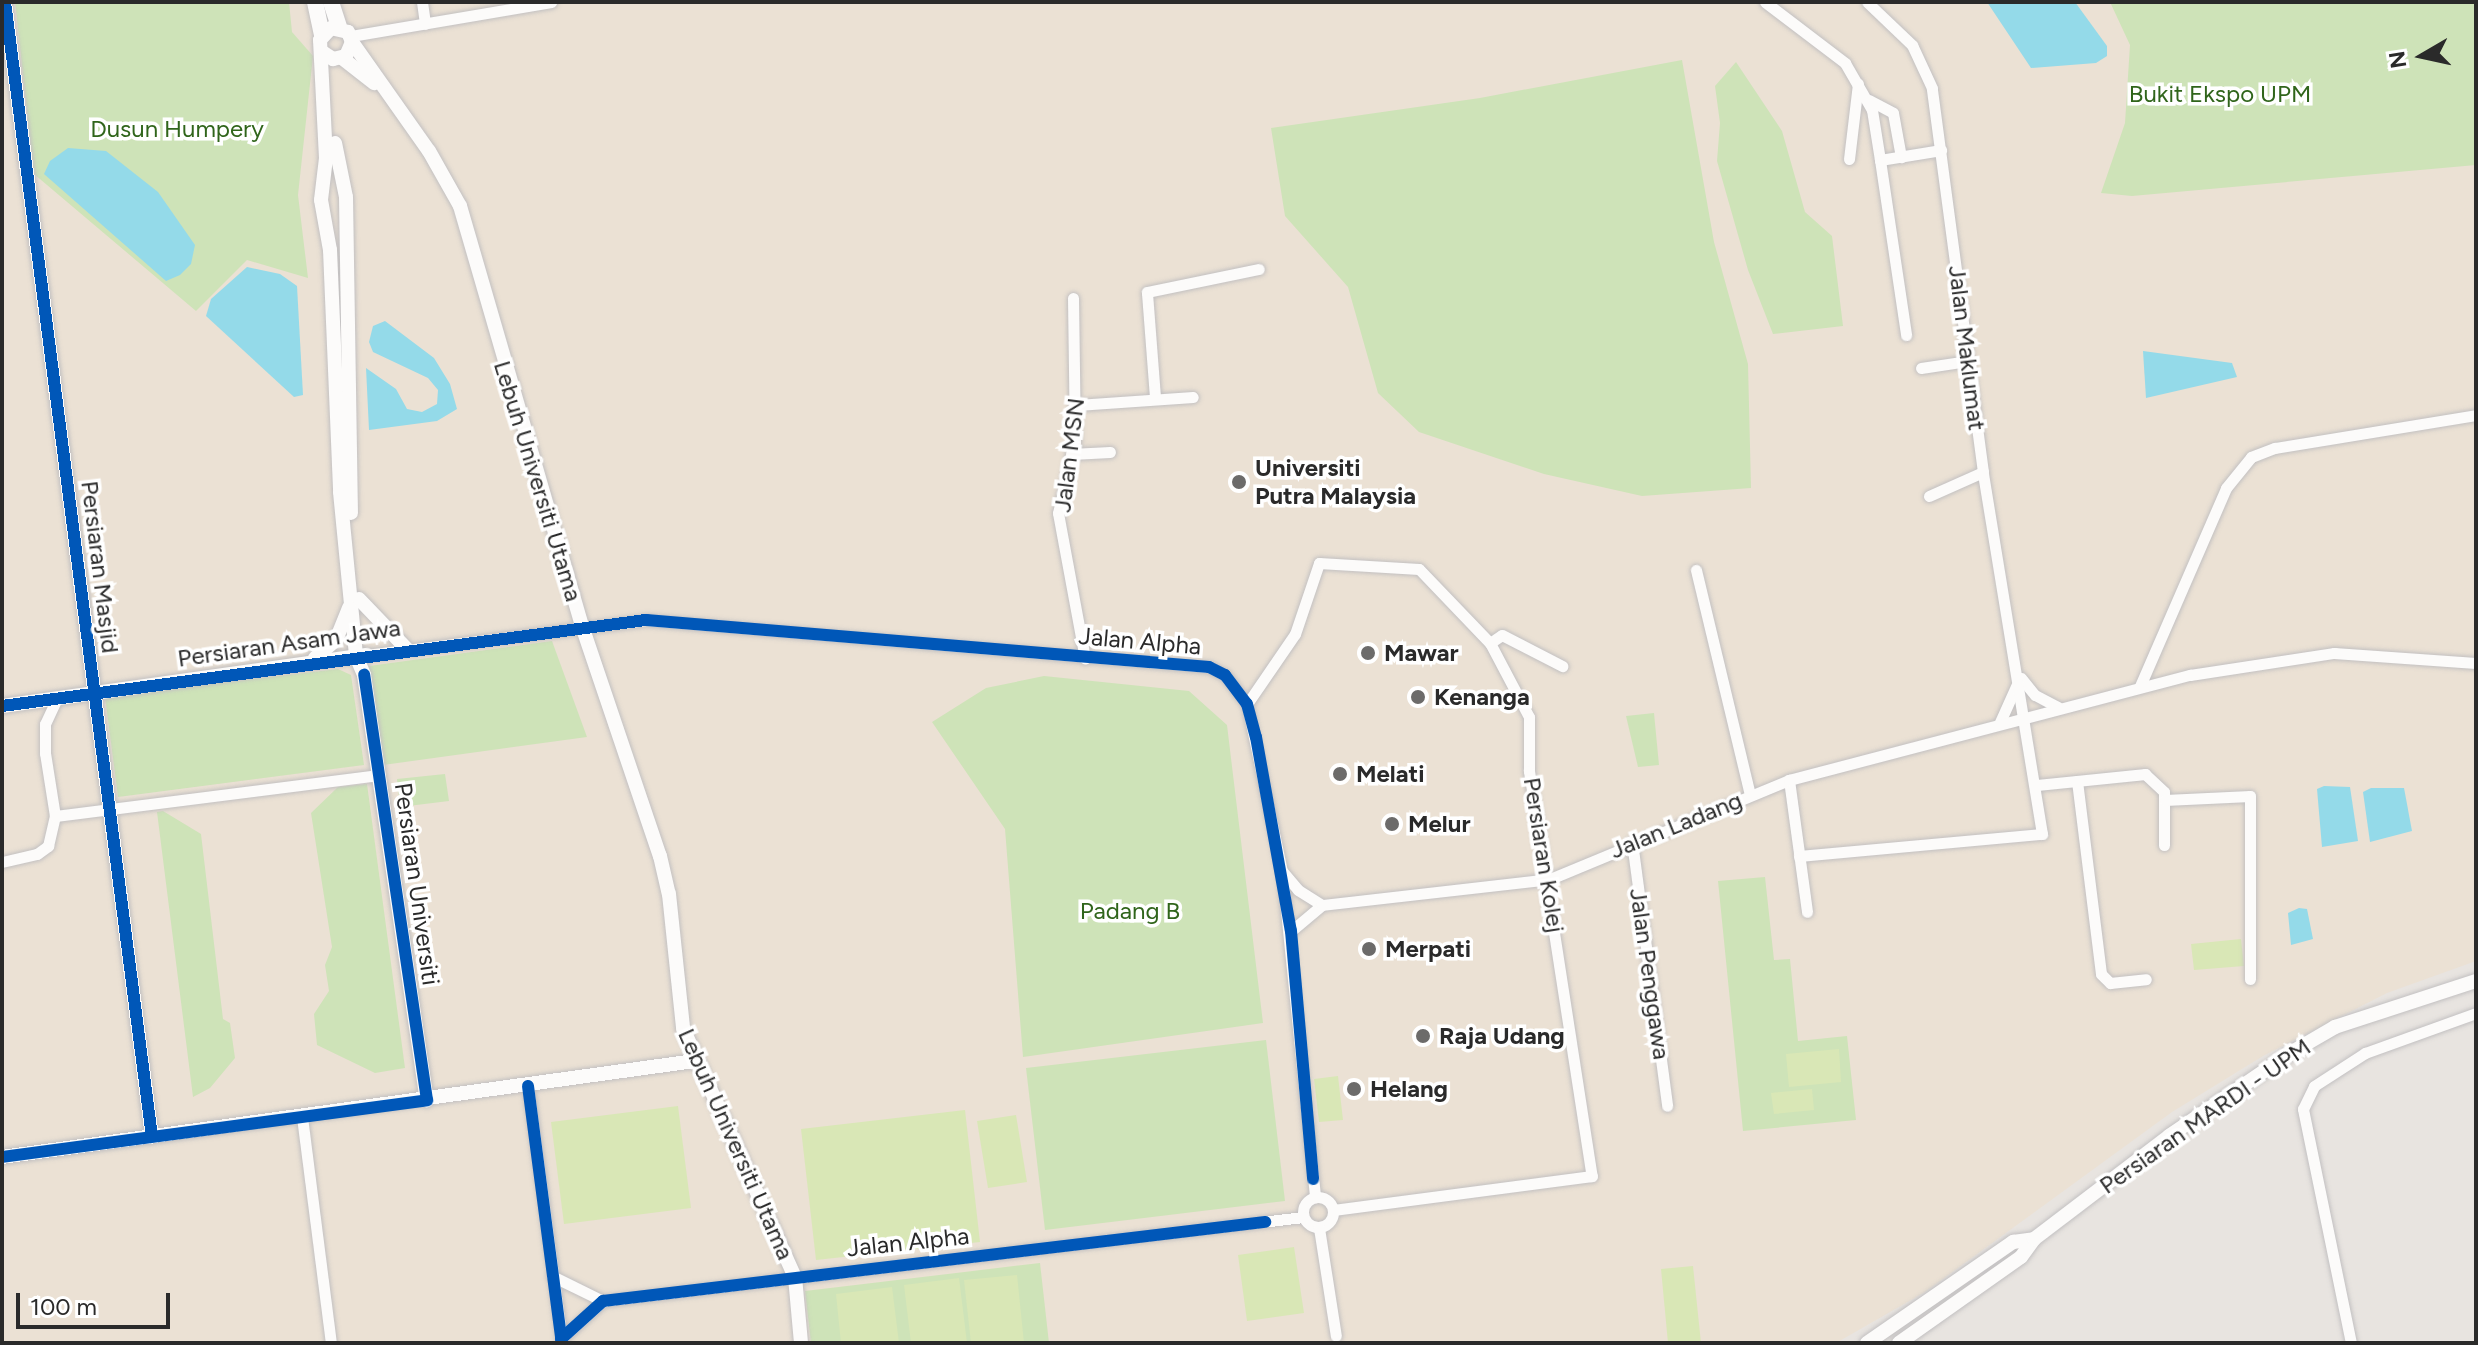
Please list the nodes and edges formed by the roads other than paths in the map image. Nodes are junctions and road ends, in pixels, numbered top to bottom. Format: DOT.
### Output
graph roads {
  1 [pos="5,2"];
  2 [pos="315,2"];
  3 [pos="331,2"];
  4 [pos="422,2"];
  5 [pos="551,2"];
  6 [pos="1765,2"];
  7 [pos="1867,2"];
  8 [pos="425,24"];
  9 [pos="322,35"];
  10 [pos="347,35"];
  11 [pos="333,57"];
  12 [pos="1858,84"];
  13 [pos="381,88"];
  14 [pos="1869,100"];
  15 [pos="1941,150"];
  16 [pos="1901,157"];
  17 [pos="1849,159"];
  18 [pos="1880,160"];
  19 [pos="1259,269"];
  20 [pos="1073,298"];
  21 [pos="1906,335"];
  22 [pos="1968,361"];
  23 [pos="1921,368"];
  24 [pos="1155,397"];
  25 [pos="1193,397"];
  26 [pos="1077,405"];
  27 [pos="2476,415"];
  28 [pos="1110,452"];
  29 [pos="1071,454"];
  30 [pos="1983,472"];
  31 [pos="1929,496"];
  32 [pos="1696,570"];
  33 [pos="355,600"];
  34 [pos="582,626"];
  35 [pos="1490,643"];
  36 [pos="407,649"];
  37 [pos="1085,659"];
  38 [pos="363,662"];
  39 [pos="308,663"];
  40 [pos="2476,663"];
  41 [pos="1562,666"];
  42 [pos="2019,674"];
  43 [pos="2140,686"];
  44 [pos="95,691"];
  45 [pos="57,698"];
  46 [pos="1247,704"];
  47 [pos="2,706"];
  48 [pos="2058,707"];
  49 [pos="2026,716"];
  50 [pos="2000,722"];
  51 [pos="379,775"];
  52 [pos="1789,780"];
  53 [pos="2077,781"];
  54 [pos="2037,785"];
  55 [pos="1750,795"];
  56 [pos="2165,800"];
  57 [pos="106,808"];
  58 [pos="55,816"];
  59 [pos="1632,842"];
  60 [pos="2164,845"];
  61 [pos="1799,856"];
  62 [pos="2,862"];
  63 [pos="1282,871"];
  64 [pos="1550,879"];
  65 [pos="1322,905"];
  66 [pos="1807,912"];
  67 [pos="1291,931"];
  68 [pos="2146,979"];
  69 [pos="2250,979"];
  70 [pos="2476,981"];
  71 [pos="2476,1013"];
  72 [pos="695,1061"];
  73 [pos="528,1086"];
  74 [pos="427,1100"];
  75 [pos="1667,1106"];
  76 [pos="302,1117"];
  77 [pos="152,1137"];
  78 [pos="2,1157"];
  79 [pos="1315,1197"];
  80 [pos="1333,1210"];
  81 [pos="1303,1217"];
  82 [pos="1319,1228"];
  83 [pos="2034,1239"];
  84 [pos="552,1276"];
  85 [pos="795,1277"];
  86 [pos="603,1301"];
  87 [pos="1920,1328"];
  88 [pos="1336,1336"];
  89 [pos="1886,1339"];
  90 [pos="562,1341"];
  91 [pos="331,1343"];
  92 [pos="801,1343"];
  93 [pos="1914,1343"];
  94 [pos="2351,1343"];
  1 -- 44 [label="street, Persiaran Masjid"];
  2 -- 9 [label="main road"];
  3 -- 10 [label="main road, Lebuh Universiti Utama"];
  4 -- 8 [label="street"];
  5 -- 8 [label="street"];
  6 -- 12 [label="street"];
  7 -- 15 [label="street, Jalan Maklumat"];
  8 -- 10 [label="street"];
  9 -- 10 [label="street"];
  9 -- 11 [label="street"];
  10 -- 11 [label="street"];
  10 -- 13 [label="street, Lebuh Universiti Utama"];
  11 -- 13 [label="street, Lebuh Universiti Utama"];
  11 -- 33 [label="street, Persiaran Universiti"];
  11 -- 33 [label="street, Persiaran Universiti"];
  12 -- 14 [label="street"];
  12 -- 17 [label="street"];
  13 -- 34 [label="street, Lebuh Universiti Utama"];
  14 -- 16 [label="street"];
  14 -- 18 [label="street"];
  15 -- 16 [label="street"];
  15 -- 22 [label="street, Jalan Maklumat"];
  16 -- 18 [label="street"];
  18 -- 21 [label="street"];
  19 -- 24 [label="street"];
  20 -- 26 [label="street, Jalan MSN"];
  22 -- 23 [label="street"];
  22 -- 30 [label="street, Jalan Maklumat"];
  24 -- 25 [label="street"];
  24 -- 26 [label="street"];
  26 -- 29 [label="street, Jalan MSN"];
  27 -- 43 [label="street"];
  28 -- 29 [label="street"];
  29 -- 37 [label="street, Jalan MSN"];
  30 -- 31 [label="street"];
  30 -- 42 [label="street, Jalan Maklumat"];
  32 -- 55 [label="street"];
  33 -- 36 [label="street"];
  33 -- 38 [label="street, Persiaran Universiti"];
  33 -- 39 [label="street"];
  34 -- 36 [label="street, Persiaran Asam Jawa"];
  34 -- 37 [label="street, Jalan Alpha"];
  34 -- 72 [label="street, Lebuh Universiti Utama"];
  35 -- 41 [label="street"];
  35 -- 46 [label="street, Persiaran Kolej"];
  35 -- 64 [label="street, Persiaran Kolej"];
  36 -- 38 [label="street, Persiaran Asam Jawa"];
  37 -- 46 [label="street, Jalan Alpha"];
  38 -- 39 [label="street, Persiaran Asam Jawa"];
  38 -- 51 [label="street, Persiaran Universiti"];
  39 -- 44 [label="street, Persiaran Asam Jawa"];
  40 -- 43 [label="street, Jalan Ladang"];
  42 -- 48 [label="street"];
  42 -- 49 [label="street, Jalan Maklumat"];
  42 -- 50 [label="street"];
  43 -- 48 [label="street, Jalan Ladang"];
  44 -- 45 [label="street, Persiaran Asam Jawa"];
  44 -- 57 [label="street, Persiaran Masjid"];
  45 -- 47 [label="street, Persiaran Asam Jawa"];
  45 -- 58 [label="street"];
  46 -- 63 [label="street, Jalan Alpha"];
  48 -- 49 [label="street, Jalan Ladang"];
  49 -- 50 [label="street, Jalan Ladang"];
  49 -- 54 [label="street, Jalan Maklumat"];
  50 -- 52 [label="street, Jalan Ladang"];
  51 -- 57 [label="street"];
  51 -- 74 [label="street, Persiaran Universiti"];
  52 -- 55 [label="street, Jalan Ladang"];
  52 -- 61 [label="street"];
  53 -- 54 [label="street"];
  53 -- 56 [label="street"];
  53 -- 68 [label="street"];
  54 -- 61 [label="street, Jalan Maklumat"];
  55 -- 59 [label="street, Jalan Ladang"];
  56 -- 60 [label="street"];
  56 -- 69 [label="street"];
  57 -- 58 [label="street"];
  57 -- 77 [label="street, Persiaran Masjid"];
  58 -- 62 [label="street"];
  59 -- 64 [label="street, Jalan Ladang"];
  59 -- 75 [label="street, Jalan Penggawa"];
  61 -- 66 [label="street"];
  63 -- 65 [label="street"];
  63 -- 67 [label="street, Jalan Alpha"];
  64 -- 65 [label="street, Jalan Ladang"];
  64 -- 80 [label="street, Persiaran Kolej"];
  65 -- 67 [label="street"];
  67 -- 79 [label="street, Jalan Alpha"];
  70 -- 83 [label="street, Persiaran MARDI - UPM"];
  71 -- 94 [label="street"];
  72 -- 73 [label="street"];
  72 -- 85 [label="street, Lebuh Universiti Utama"];
  73 -- 74 [label="street"];
  73 -- 84 [label="street"];
  74 -- 76 [label="street"];
  76 -- 77 [label="street"];
  76 -- 91 [label="street"];
  77 -- 78 [label="street"];
  79 -- 80 [label="street"];
  79 -- 81 [label="street"];
  80 -- 82 [label="street"];
  81 -- 82 [label="street"];
  81 -- 85 [label="street, Jalan Alpha"];
  82 -- 88 [label="street"];
  83 -- 87 [label="street, Persiaran MARDI - UPM"];
  83 -- 89 [label="street, Persiaran MARDI - UPM"];
  84 -- 86 [label="street"];
  84 -- 90 [label="street"];
  85 -- 86 [label="street, Jalan Alpha"];
  85 -- 92 [label="street, Lebuh Universiti Utama"];
  86 -- 90 [label="street"];
  87 -- 89 [label="street, Persiaran MARDI - UPM"];
  87 -- 93 [label="street"];
}
